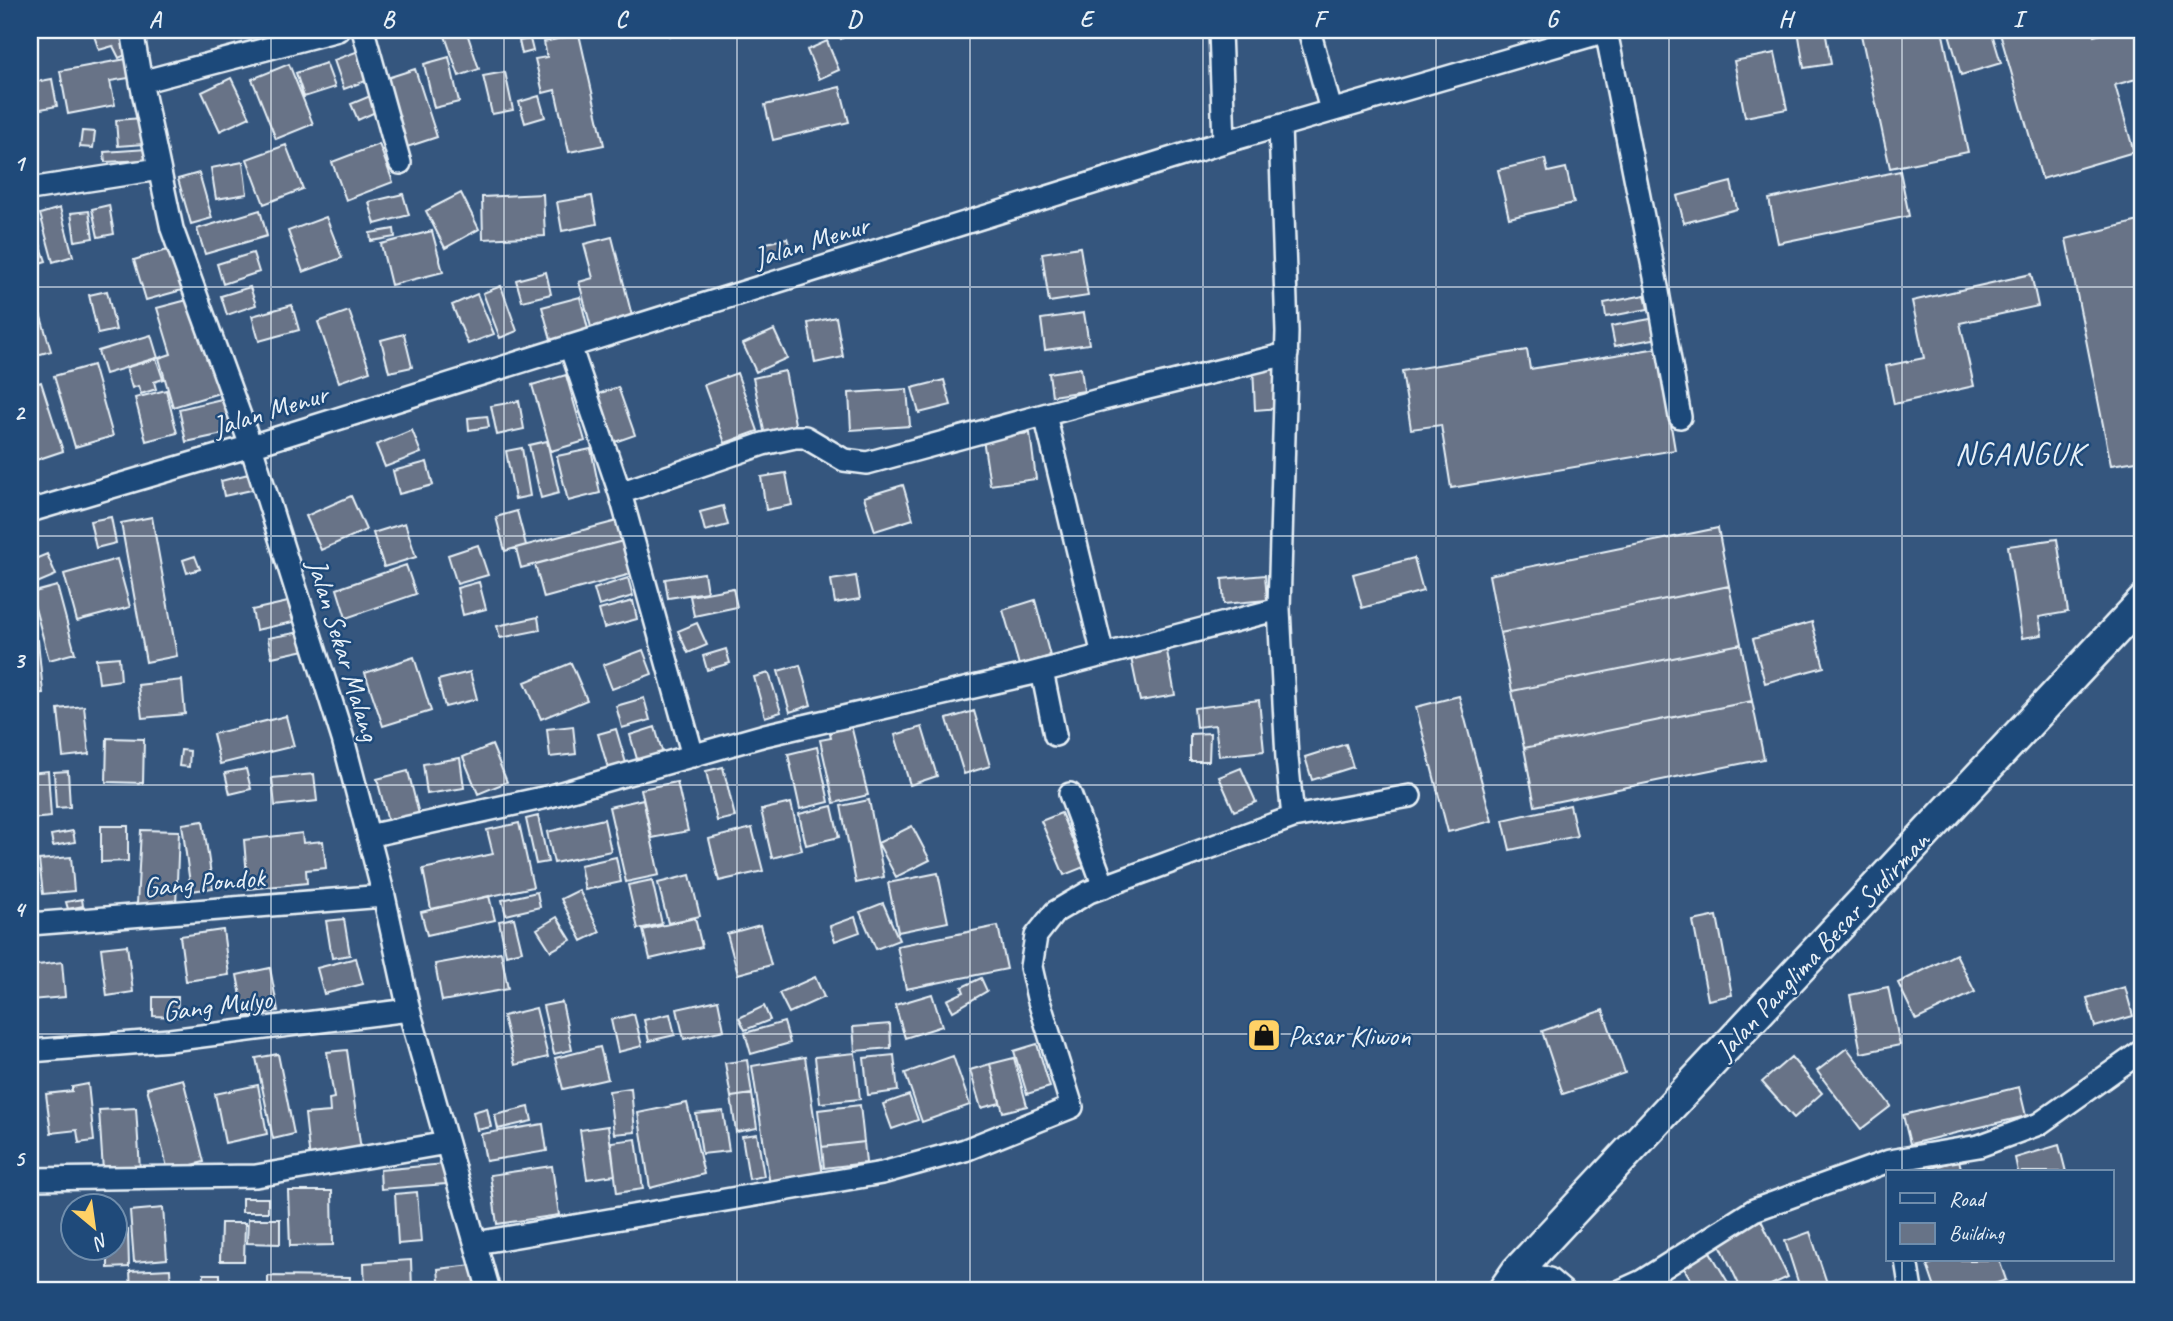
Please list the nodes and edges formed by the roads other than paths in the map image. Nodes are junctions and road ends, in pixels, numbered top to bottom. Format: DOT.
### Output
graph roads {
  1 [pos="132,30"];
  2 [pos="338,30"];
  3 [pos="363,30"];
  4 [pos="1220,30"];
  5 [pos="1309,30"];
  6 [pos="1608,30"];
  7 [pos="141,82"];
  8 [pos="1331,110"];
  9 [pos="1280,126"];
  10 [pos="1224,142"];
  11 [pos="400,163"];
  12 [pos="159,169"];
  13 [pos="30,188"];
  14 [pos="570,346"];
  15 [pos="1287,354"];
  16 [pos="1045,415"];
  17 [pos="1681,417"];
  18 [pos="251,446"];
  19 [pos="620,493"];
  20 [pos="30,511"];
  21 [pos="2143,601"];
  22 [pos="1279,609"];
  23 [pos="1103,655"];
  24 [pos="1042,671"];
  25 [pos="1055,735"];
  26 [pos="693,756"];
  27 [pos="1070,794"];
  28 [pos="1410,796"];
  29 [pos="1293,817"];
  30 [pos="368,836"];
  31 [pos="1104,887"];
  32 [pos="384,896"];
  33 [pos="30,924"];
  34 [pos="410,1010"];
  35 [pos="2143,1050"];
  36 [pos="30,1051"];
  37 [pos="447,1143"];
  38 [pos="1890,1167"];
  39 [pos="30,1179"];
  40 [pos="476,1243"];
  41 [pos="1906,1262"];
  42 [pos="1510,1281"];
  43 [pos="489,1291"];
  44 [pos="1563,1291"];
  45 [pos="1620,1291"];
  46 [pos="1912,1291"];
  1 -- 7 [label="street, Jalan Sekar Malang"];
  2 -- 7 [label="street"];
  3 -- 11 [label="street"];
  4 -- 10 [label="street"];
  5 -- 8 [label="street"];
  6 -- 8 [label="street, Jalan Menur"];
  6 -- 17 [label="street"];
  7 -- 12 [label="street, Jalan Sekar Malang"];
  8 -- 9 [label="street, Jalan Menur"];
  9 -- 10 [label="street, Jalan Menur"];
  9 -- 15 [label="street"];
  10 -- 14 [label="street, Jalan Menur"];
  12 -- 13 [label="street"];
  12 -- 18 [label="street, Jalan Sekar Malang"];
  14 -- 18 [label="street, Jalan Menur"];
  14 -- 19 [label="street"];
  15 -- 16 [label="street"];
  15 -- 22 [label="street"];
  16 -- 19 [label="street"];
  16 -- 23 [label="street"];
  18 -- 20 [label="street, Jalan Menur"];
  18 -- 30 [label="street, Jalan Sekar Malang"];
  19 -- 26 [label="street"];
  21 -- 42 [label="main road, Jalan Panglima Besar Sudirman"];
  22 -- 23 [label="street"];
  22 -- 29 [label="street"];
  23 -- 24 [label="street"];
  24 -- 25 [label="street"];
  24 -- 26 [label="street"];
  26 -- 30 [label="street"];
  27 -- 31 [label="street"];
  28 -- 29 [label="street"];
  29 -- 31 [label="street"];
  30 -- 32 [label="street, Jalan Sekar Malang"];
  31 -- 40 [label="street"];
  32 -- 33 [label="street, Gang Pondok"];
  32 -- 34 [label="street, Jalan Sekar Malang"];
  34 -- 36 [label="street, Gang Mulyo"];
  34 -- 37 [label="street, Jalan Sekar Malang"];
  35 -- 38 [label="street"];
  37 -- 39 [label="street"];
  37 -- 40 [label="street, Jalan Sekar Malang"];
  38 -- 45 [label="street"];
  40 -- 43 [label="street, Jalan Sekar Malang"];
  41 -- 46 [label="street"];
  42 -- 44 [label="street"];
}
